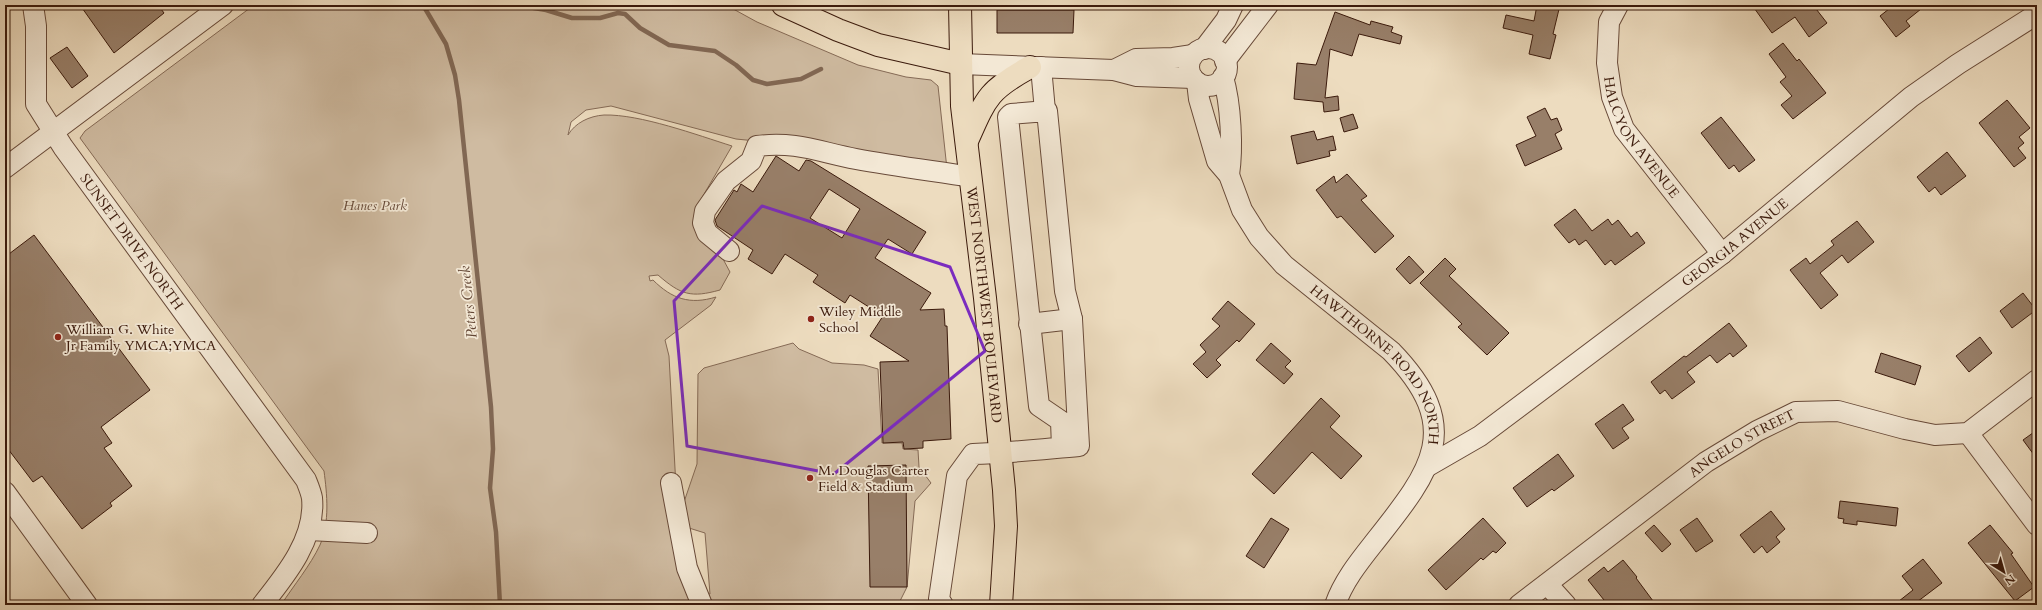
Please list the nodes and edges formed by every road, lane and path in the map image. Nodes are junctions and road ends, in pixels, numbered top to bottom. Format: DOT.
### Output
graph roads {
  1 [pos="33,5"];
  2 [pos="223,5"];
  3 [pos="784,5"];
  4 [pos="960,5"];
  5 [pos="1233,5"];
  6 [pos="1268,5"];
  7 [pos="1618,5"];
  8 [pos="2037,14"];
  9 [pos="1199,52"];
  10 [pos="961,64"];
  11 [pos="1036,67"];
  12 [pos="1224,69"];
  13 [pos="1114,70"];
  14 [pos="1195,80"];
  15 [pos="1044,111"];
  16 [pos="52,132"];
  17 [pos="967,142"];
  18 [pos="5,168"];
  19 [pos="1229,175"];
  20 [pos="971,177"];
  21 [pos="729,251"];
  22 [pos="1722,254"];
  23 [pos="1072,319"];
  24 [pos="1029,324"];
  25 [pos="2037,380"];
  26 [pos="1968,433"];
  27 [pos="1071,447"];
  28 [pos="1001,453"];
  29 [pos="1428,466"];
  30 [pos="671,483"];
  31 [pos="5,492"];
  32 [pos="2037,525"];
  33 [pos="309,530"];
  34 [pos="368,533"];
  35 [pos="1547,584"];
  36 [pos="78,601"];
  37 [pos="262,605"];
  38 [pos="702,605"];
  39 [pos="943,605"];
  40 [pos="1001,605"];
  41 [pos="1335,605"];
  42 [pos="1519,605"];
  43 [pos="1566,605"];
  1 -- 16 [label="street, SUNSET DRIVE NORTH"];
  2 -- 16 [label="street"];
  3 -- 10 [label="main road"];
  4 -- 10 [label="main road, WEST NORTHWEST BOULEVARD"];
  5 -- 9 [label="street"];
  6 -- 12 [label="street"];
  7 -- 22 [label="street, HALCYON AVENUE"];
  8 -- 22 [label="street, GEORGIA AVENUE"];
  9 -- 12 [label="street"];
  9 -- 13 [label="street"];
  9 -- 14 [label="street"];
  10 -- 11 [label="street"];
  10 -- 17 [label="main road, WEST NORTHWEST BOULEVARD"];
  11 -- 13 [label="street"];
  11 -- 15 [label="street"];
  11 -- 17 [label="main road"];
  12 -- 14 [label="street"];
  12 -- 19 [label="street, HAWTHORNE ROAD NORTH"];
  13 -- 14 [label="street"];
  14 -- 19 [label="street, HAWTHORNE ROAD NORTH"];
  15 -- 23 [label="street"];
  15 -- 24 [label="street"];
  16 -- 18 [label="street"];
  16 -- 33 [label="street, SUNSET DRIVE NORTH"];
  17 -- 20 [label="main road, WEST NORTHWEST BOULEVARD"];
  19 -- 29 [label="street, HAWTHORNE ROAD NORTH"];
  20 -- 21 [label="street"];
  20 -- 28 [label="main road, WEST NORTHWEST BOULEVARD"];
  22 -- 29 [label="street, GEORGIA AVENUE"];
  23 -- 24 [label="street"];
  23 -- 27 [label="street"];
  24 -- 27 [label="street"];
  25 -- 26 [label="street"];
  26 -- 32 [label="street"];
  26 -- 35 [label="street, ANGELO STREET"];
  27 -- 28 [label="street"];
  28 -- 39 [label="street"];
  28 -- 40 [label="main road, WEST NORTHWEST BOULEVARD"];
  29 -- 41 [label="street, HAWTHORNE ROAD NORTH"];
  30 -- 38 [label="street"];
  31 -- 36 [label="street"];
  33 -- 34 [label="street"];
  33 -- 37 [label="street, SUNSET DRIVE NORTH"];
  35 -- 42 [label="street, ANGELO STREET"];
  35 -- 43 [label="street"];
}
